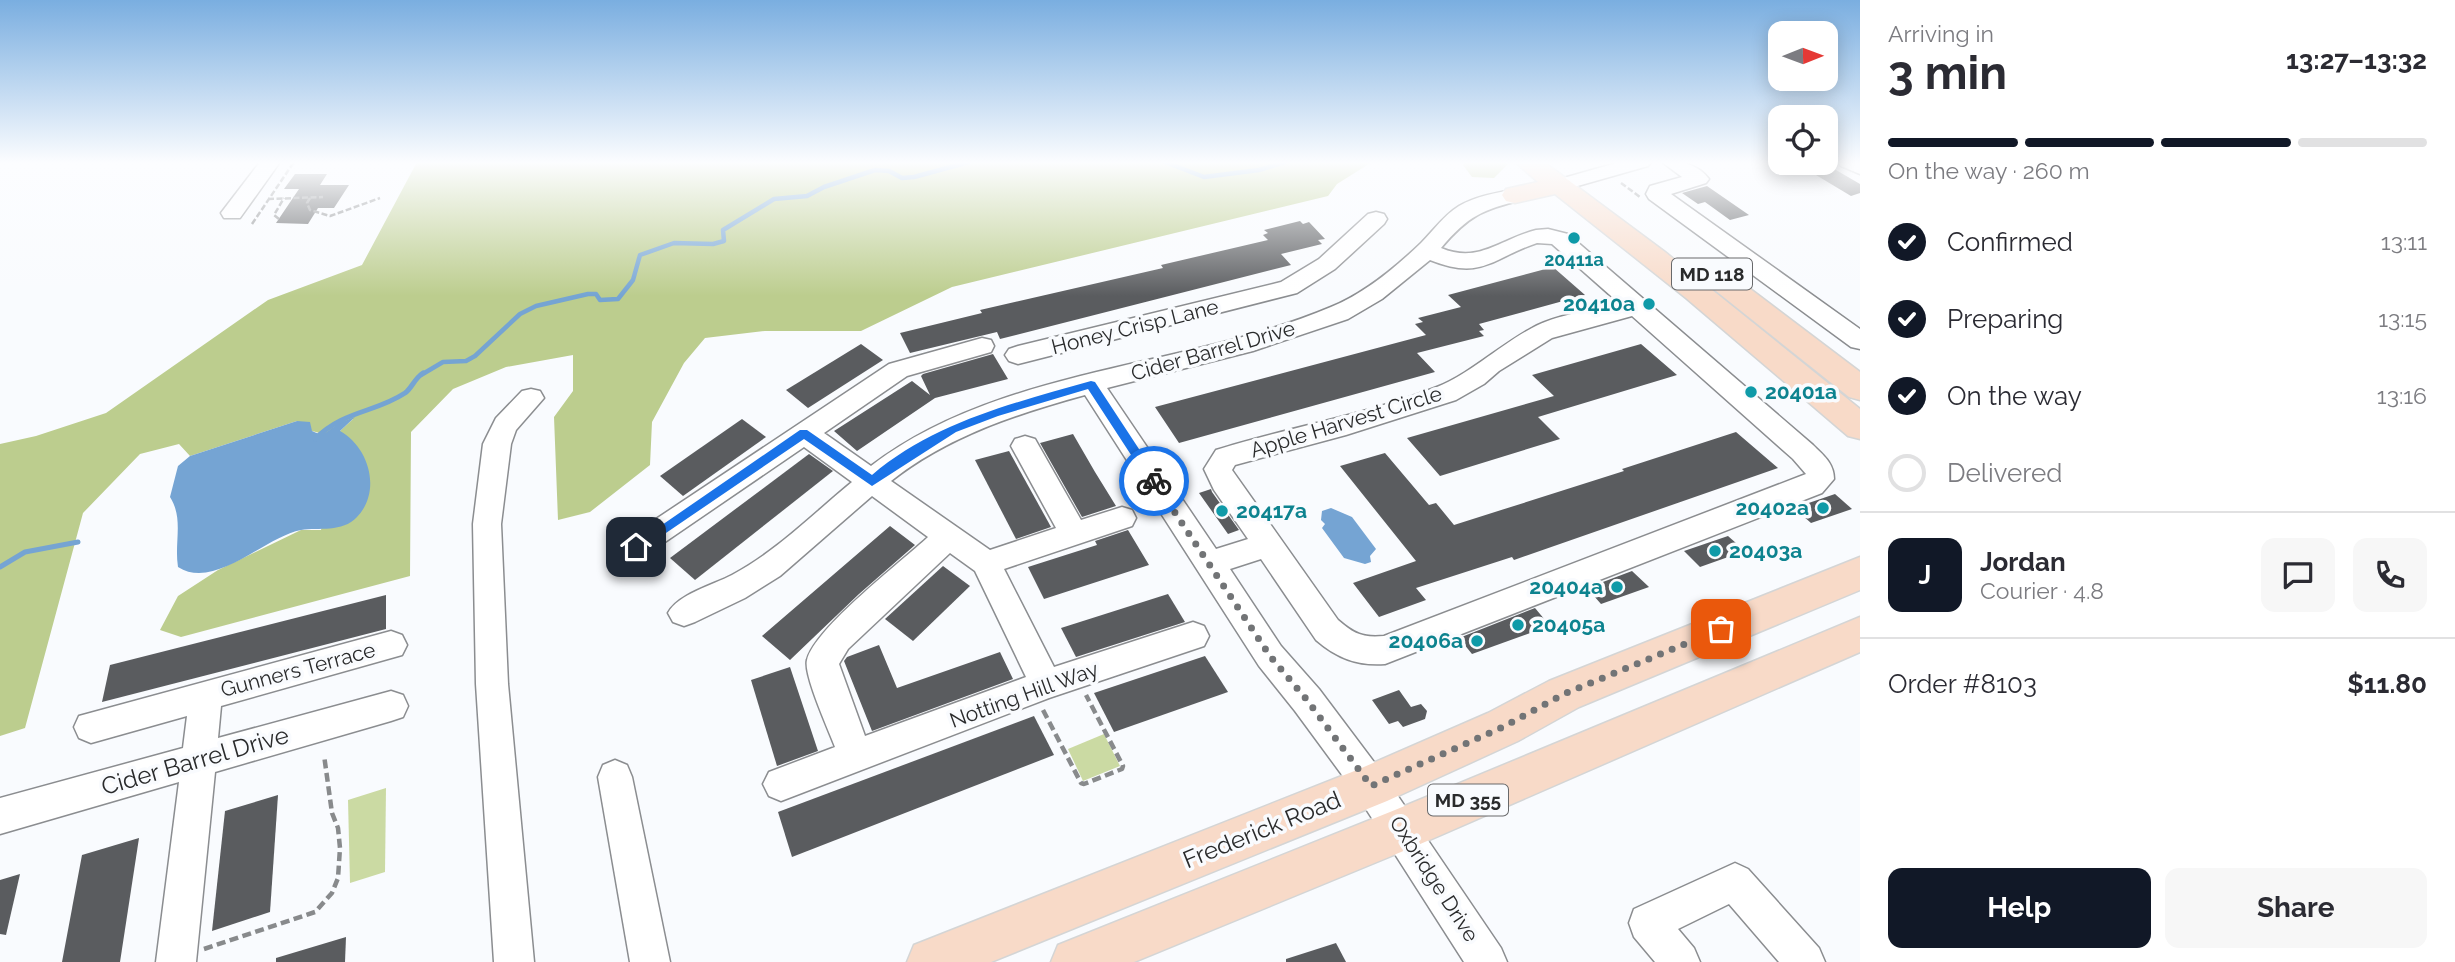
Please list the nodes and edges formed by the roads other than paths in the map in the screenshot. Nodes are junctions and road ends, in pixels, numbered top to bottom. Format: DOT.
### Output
graph roads {
  1 [pos="237,207"];
  2 [pos="1473,207"];
  3 [pos="1605,207"];
  4 [pos="1613,207"];
  5 [pos="1675,207"];
  6 [pos="232,213"];
  7 [pos="1376,219"];
  8 [pos="1426,250"];
  9 [pos="1251,298"];
  10 [pos="1635,307"];
  11 [pos="1280,334"];
  12 [pos="1850,334"];
  13 [pos="1796,338"];
  14 [pos="982,346"];
  15 [pos="1018,355"];
  16 [pos="1091,384"];
  17 [pos="1860,389"];
  18 [pos="531,398"];
  19 [pos="1860,427"];
  20 [pos="804,433"];
  21 [pos="1025,446"];
  22 [pos="872,481"];
  23 [pos="1122,518"];
  24 [pos="1073,532"];
  25 [pos="948,536"];
  26 [pos="1268,545"];
  27 [pos="636,547"];
  28 [pos="986,563"];
  29 [pos="1209,564"];
  30 [pos="1860,573"];
  31 [pos="684,613"];
  32 [pos="1860,634"];
  33 [pos="1193,636"];
  34 [pos="391,645"];
  35 [pos="1051,683"];
  36 [pos="206,695"];
  37 [pos="391,706"];
  38 [pos="92,727"];
  39 [pos="856,757"];
  40 [pos="199,759"];
  41 [pos="615,777"];
  42 [pos="781,784"];
  43 [pos="1371,786"];
  44 [pos="0,816"];
  45 [pos="1402,828"];
  46 [pos="1794,959"];
  47 [pos="176,960"];
  48 [pos="514,962"];
  49 [pos="650,962"];
  50 [pos="931,962"];
  51 [pos="1075,962"];
  52 [pos="1487,962"];
  53 [pos="1681,962"];
  1 -- 6 [label="street"];
  2 -- 8 [label="street, Cider Barrel Drive"];
  3 -- 19 [label="main road, MD 118"];
  4 -- 13 [label="main road, MD 118"];
  5 -- 12 [label="street"];
  7 -- 9 [label="street, Honey Crisp Lane"];
  8 -- 10 [label="street, Apple Harvest Circle"];
  8 -- 11 [label="street, Cider Barrel Drive"];
  9 -- 11 [label="street"];
  9 -- 15 [label="street, Honey Crisp Lane"];
  10 -- 26 [label="street, Apple Harvest Circle"];
  10 -- 26 [label="street, Apple Harvest Circle"];
  11 -- 16 [label="street, Cider Barrel Drive"];
  12 -- 13 [label="street"];
  13 -- 17 [label="main road, MD 118"];
  14 -- 20 [label="street"];
  16 -- 22 [label="street, Cider Barrel Drive"];
  16 -- 29 [label="street, Oxbridge Drive"];
  18 -- 48 [label="street"];
  20 -- 22 [label="street"];
  20 -- 27 [label="street"];
  21 -- 24 [label="street"];
  22 -- 25 [label="street"];
  22 -- 31 [label="street, Cider Barrel Drive"];
  23 -- 24 [label="street"];
  24 -- 28 [label="street"];
  25 -- 28 [label="street"];
  25 -- 39 [label="street"];
  26 -- 29 [label="street"];
  28 -- 35 [label="street"];
  29 -- 43 [label="street, Oxbridge Drive"];
  30 -- 43 [label="main road, Frederick Road / MD 355"];
  32 -- 45 [label="main road, MD 355"];
  33 -- 35 [label="street, Notting Hill Way"];
  34 -- 36 [label="street, Gunners Terrace"];
  35 -- 39 [label="street, Notting Hill Way"];
  36 -- 38 [label="street, Gunners Terrace"];
  36 -- 40 [label="street, Gunners Terrace"];
  37 -- 40 [label="street, Cider Barrel Drive"];
  39 -- 42 [label="street, Notting Hill Way"];
  40 -- 44 [label="street, Cider Barrel Drive"];
  40 -- 47 [label="street, Gunners Terrace"];
  41 -- 49 [label="street"];
  43 -- 45 [label="street, Oxbridge Drive"];
  43 -- 50 [label="main road, Frederick Road / MD 355"];
  45 -- 51 [label="main road, MD 355"];
  45 -- 52 [label="street, Oxbridge Drive"];
  46 -- 53 [label="street"];
}
